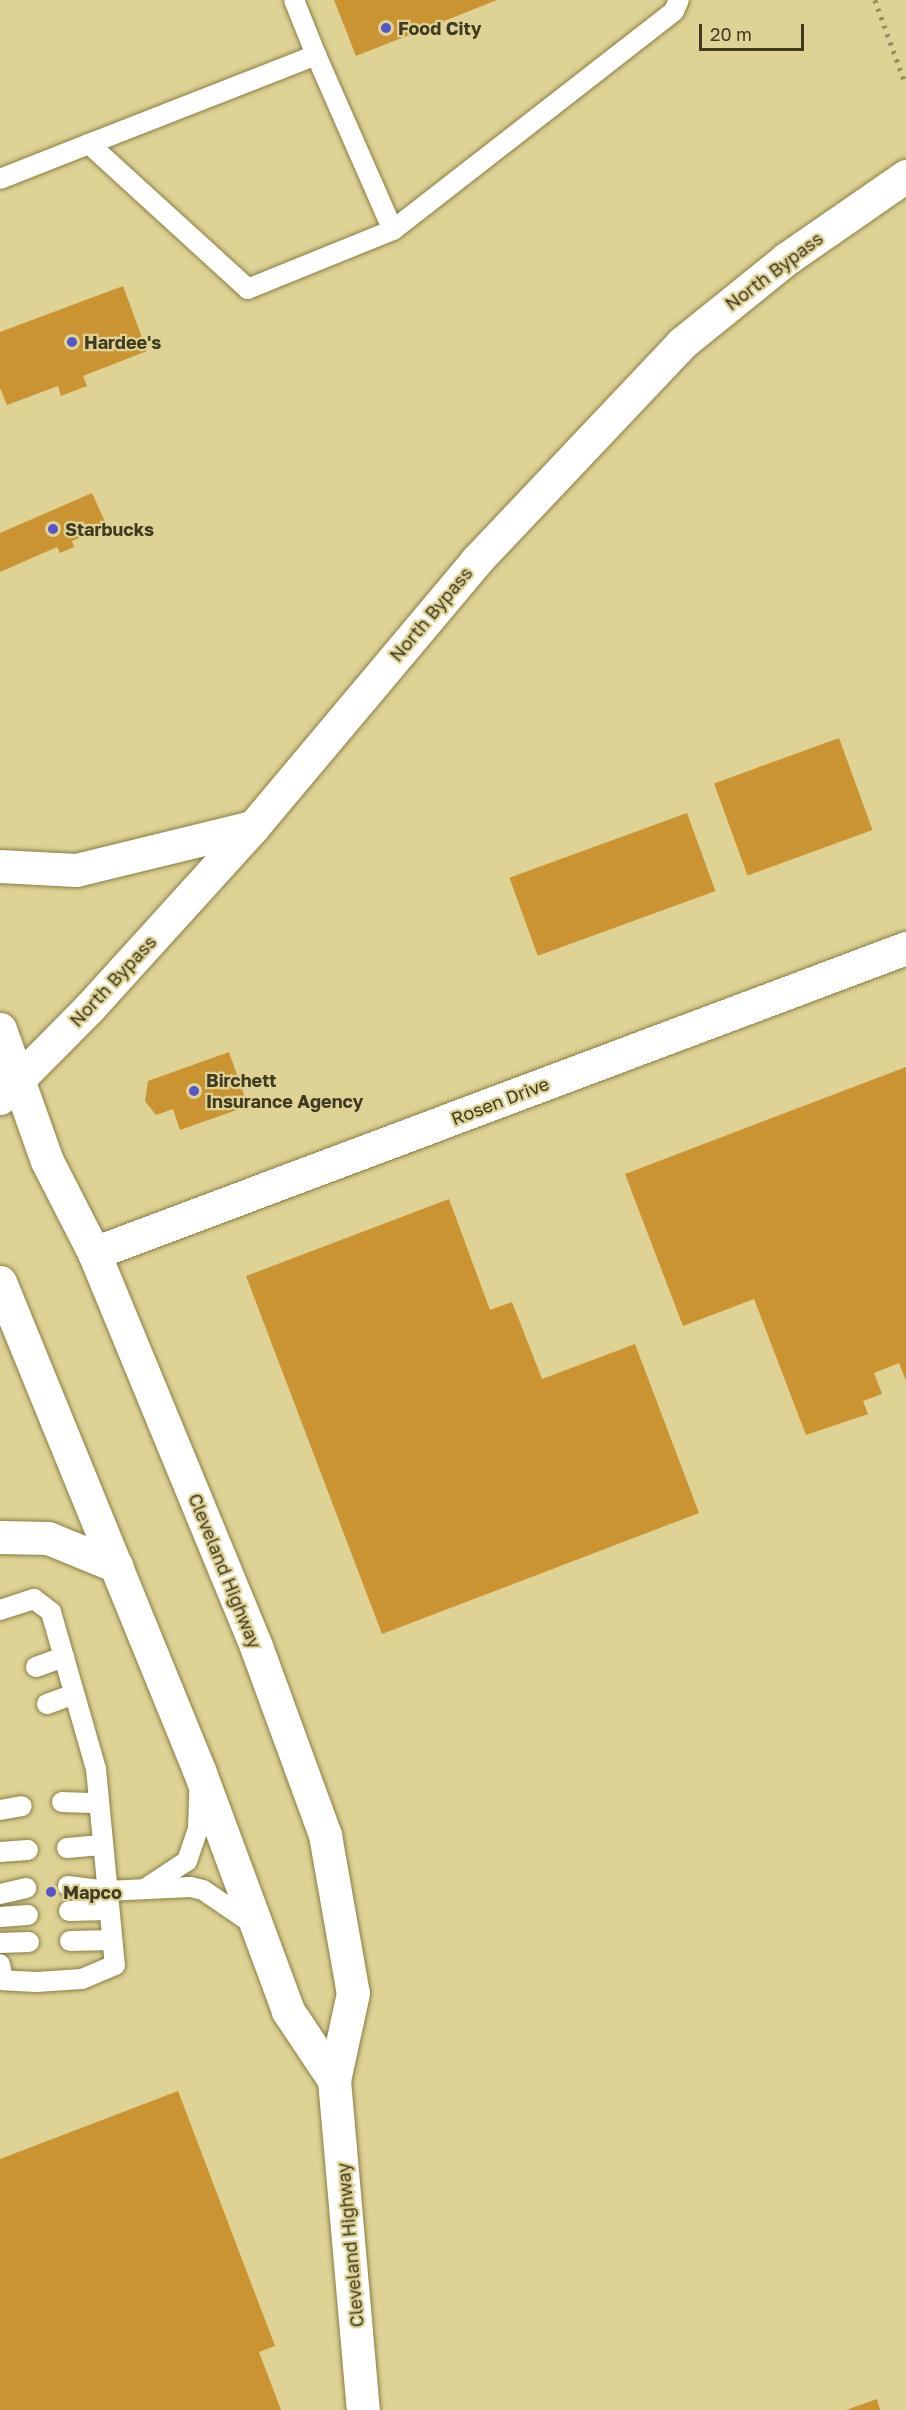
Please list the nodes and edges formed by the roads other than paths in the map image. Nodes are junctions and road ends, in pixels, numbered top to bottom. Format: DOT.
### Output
graph roads {
  1 [pos="294,0"];
  2 [pos="680,0"];
  3 [pos="316,55"];
  4 [pos="89,144"];
  5 [pos="906,176"];
  6 [pos="0,179"];
  7 [pos="393,230"];
  8 [pos="253,827"];
  9 [pos="0,866"];
  10 [pos="906,948"];
  11 [pos="0,1029"];
  12 [pos="10,1089"];
  13 [pos="94,1253"];
  14 [pos="0,1282"];
  15 [pos="11,1327"];
  16 [pos="0,1537"];
  17 [pos="117,1566"];
  18 [pos="0,1610"];
  19 [pos="64,1657"];
  20 [pos="36,1667"];
  21 [pos="74,1694"];
  22 [pos="47,1704"];
  23 [pos="199,1770"];
  24 [pos="62,1802"];
  25 [pos="97,1803"];
  26 [pos="22,1806"];
  27 [pos="0,1810"];
  28 [pos="101,1845"];
  29 [pos="67,1848"];
  30 [pos="28,1850"];
  31 [pos="0,1852"];
  32 [pos="68,1886"];
  33 [pos="26,1888"];
  34 [pos="144,1890"];
  35 [pos="0,1894"];
  36 [pos="108,1900"];
  37 [pos="69,1911"];
  38 [pos="28,1915"];
  39 [pos="0,1917"];
  40 [pos="261,1929"];
  41 [pos="112,1940"];
  42 [pos="70,1941"];
  43 [pos="29,1942"];
  44 [pos="0,1943"];
  45 [pos="0,1964"];
  46 [pos="334,2080"];
  47 [pos="363,2410"];
  1 -- 3 [label="lane"];
  2 -- 7 [label="lane"];
  3 -- 4 [label="lane"];
  3 -- 7 [label="lane"];
  4 -- 6 [label="lane"];
  4 -- 7 [label="lane"];
  5 -- 8 [label="main road, North Bypass"];
  8 -- 9 [label="main road"];
  8 -- 12 [label="main road, North Bypass"];
  10 -- 13 [label="main road, Rosen Drive"];
  11 -- 12 [label="main road, Cleveland Highway"];
  12 -- 13 [label="main road, Cleveland Highway"];
  13 -- 46 [label="main road, Cleveland Highway"];
  14 -- 15 [label="main road, Cleveland Highway"];
  15 -- 17 [label="main road, Cleveland Highway"];
  16 -- 17 [label="main road"];
  17 -- 23 [label="main road, Cleveland Highway"];
  18 -- 19 [label="lane"];
  19 -- 20 [label="lane"];
  19 -- 21 [label="lane"];
  21 -- 22 [label="lane"];
  21 -- 25 [label="lane"];
  23 -- 34 [label="lane"];
  23 -- 40 [label="main road, Cleveland Highway"];
  24 -- 25 [label="lane"];
  25 -- 28 [label="lane"];
  26 -- 27 [label="lane"];
  28 -- 29 [label="lane"];
  28 -- 36 [label="lane"];
  30 -- 31 [label="lane"];
  32 -- 36 [label="lane"];
  33 -- 35 [label="lane"];
  34 -- 36 [label="lane"];
  34 -- 40 [label="lane"];
  36 -- 37 [label="lane"];
  36 -- 41 [label="lane"];
  38 -- 39 [label="lane"];
  40 -- 46 [label="main road, Cleveland Highway"];
  41 -- 42 [label="lane"];
  41 -- 45 [label="lane"];
  43 -- 44 [label="lane"];
  46 -- 47 [label="main road, Cleveland Highway"];
}
